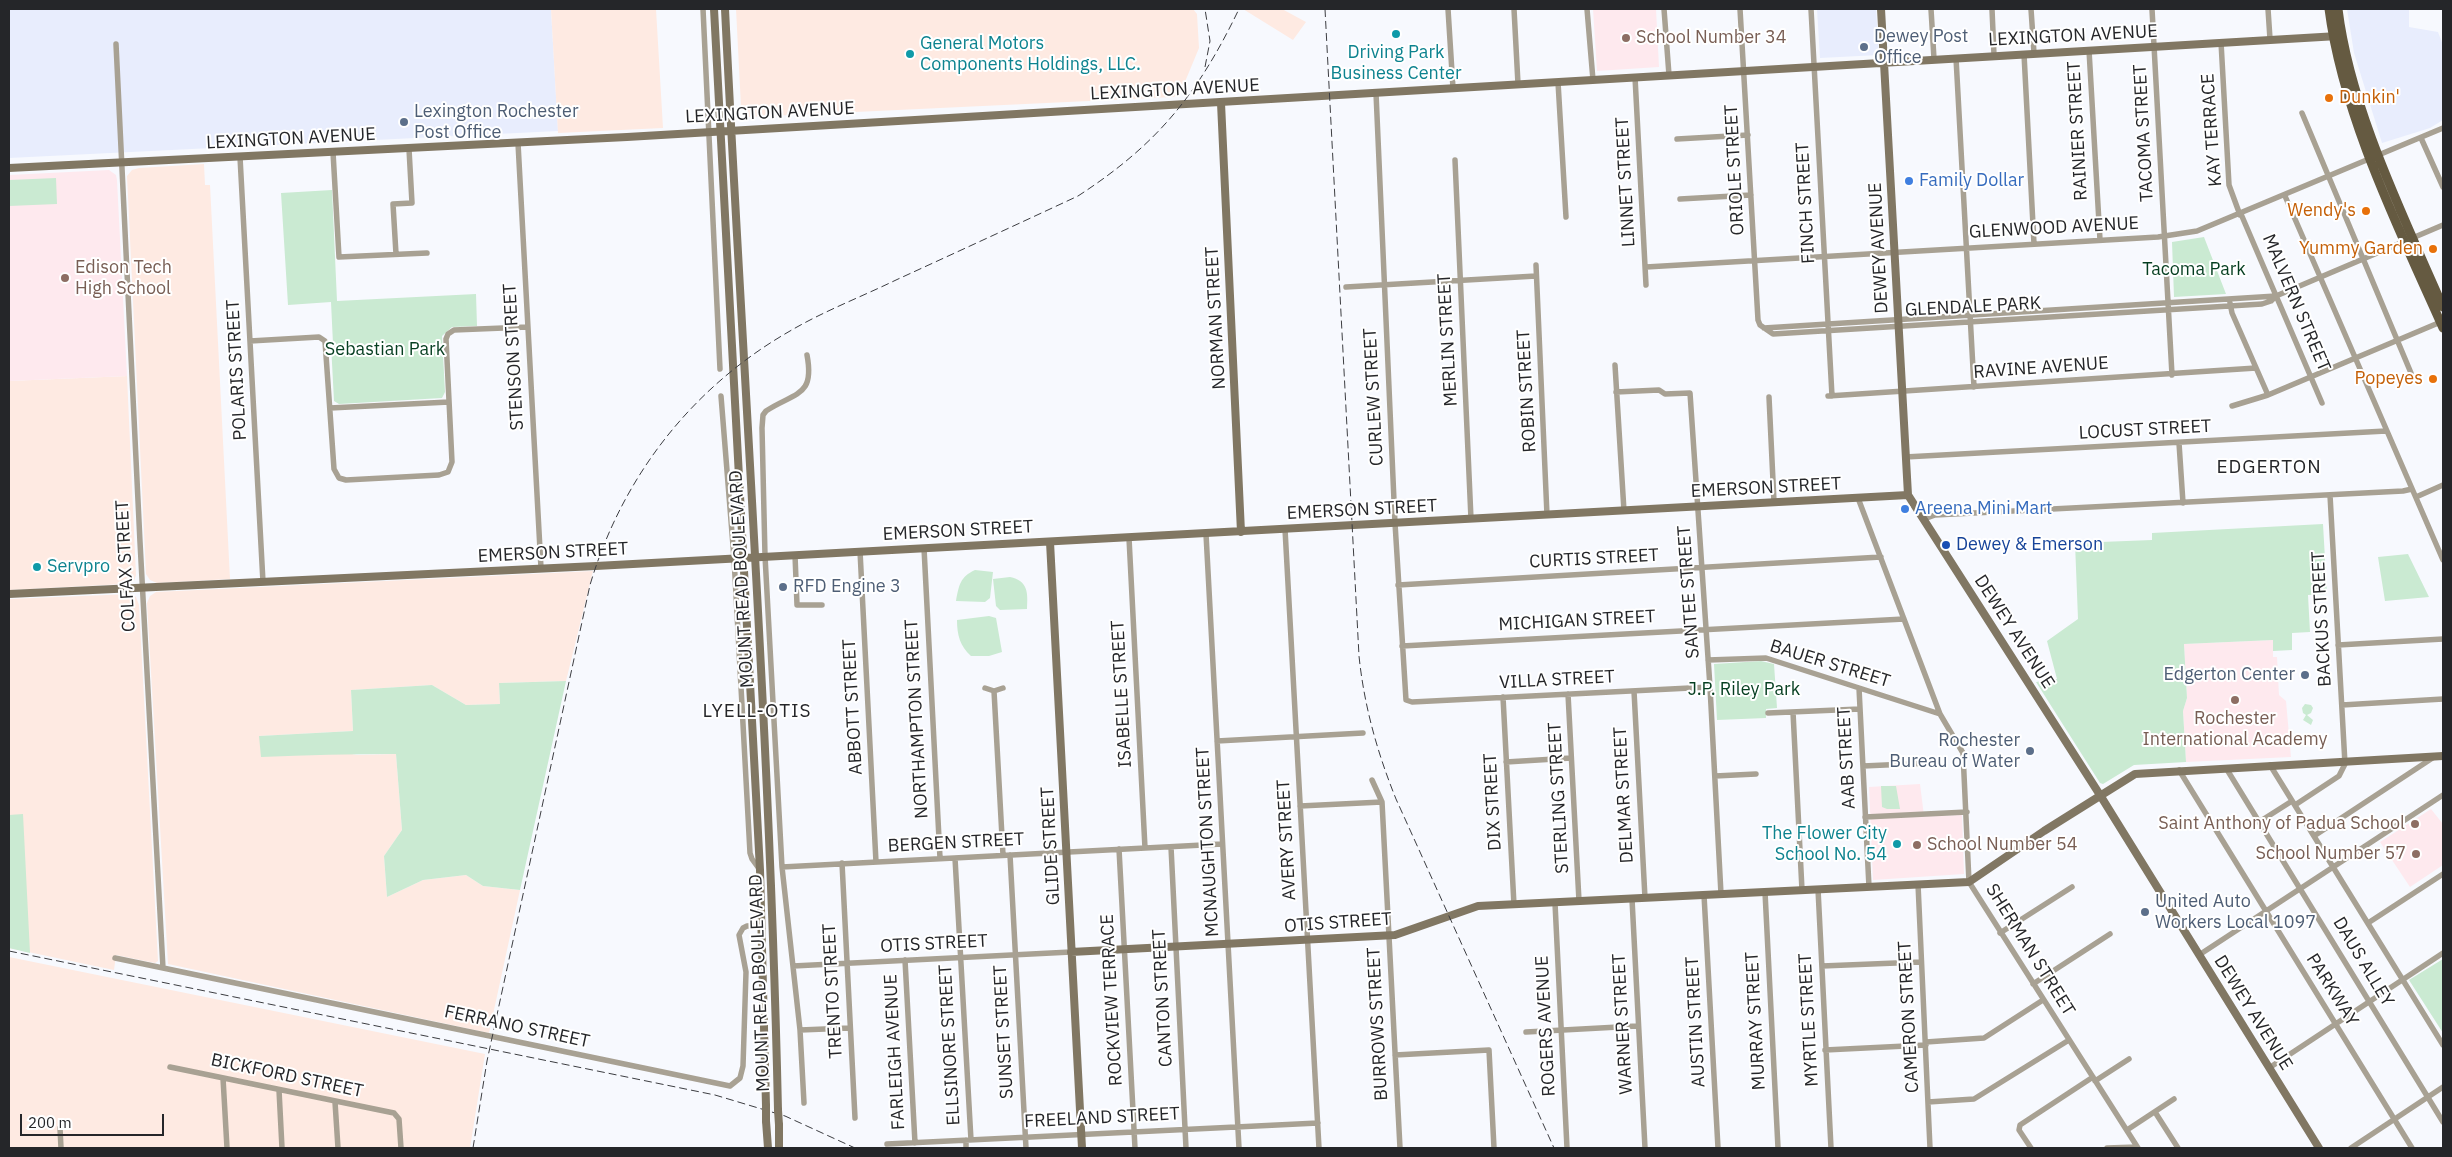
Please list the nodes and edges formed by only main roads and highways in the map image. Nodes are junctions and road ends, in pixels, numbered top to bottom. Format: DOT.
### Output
graph roads {
  1 [pos="2329,9"];
  2 [pos="2338,9"];
  3 [pos="2338,36"];
  4 [pos="2409,239"];
  5 [pos="2443,306"];
  6 [pos="2442,324"];
  1 -- 3 [label="main road"];
  2 -- 3 [label="main road"];
  3 -- 4 [label="main road"];
  4 -- 5 [label="main road"];
  4 -- 6 [label="main road"];
}
